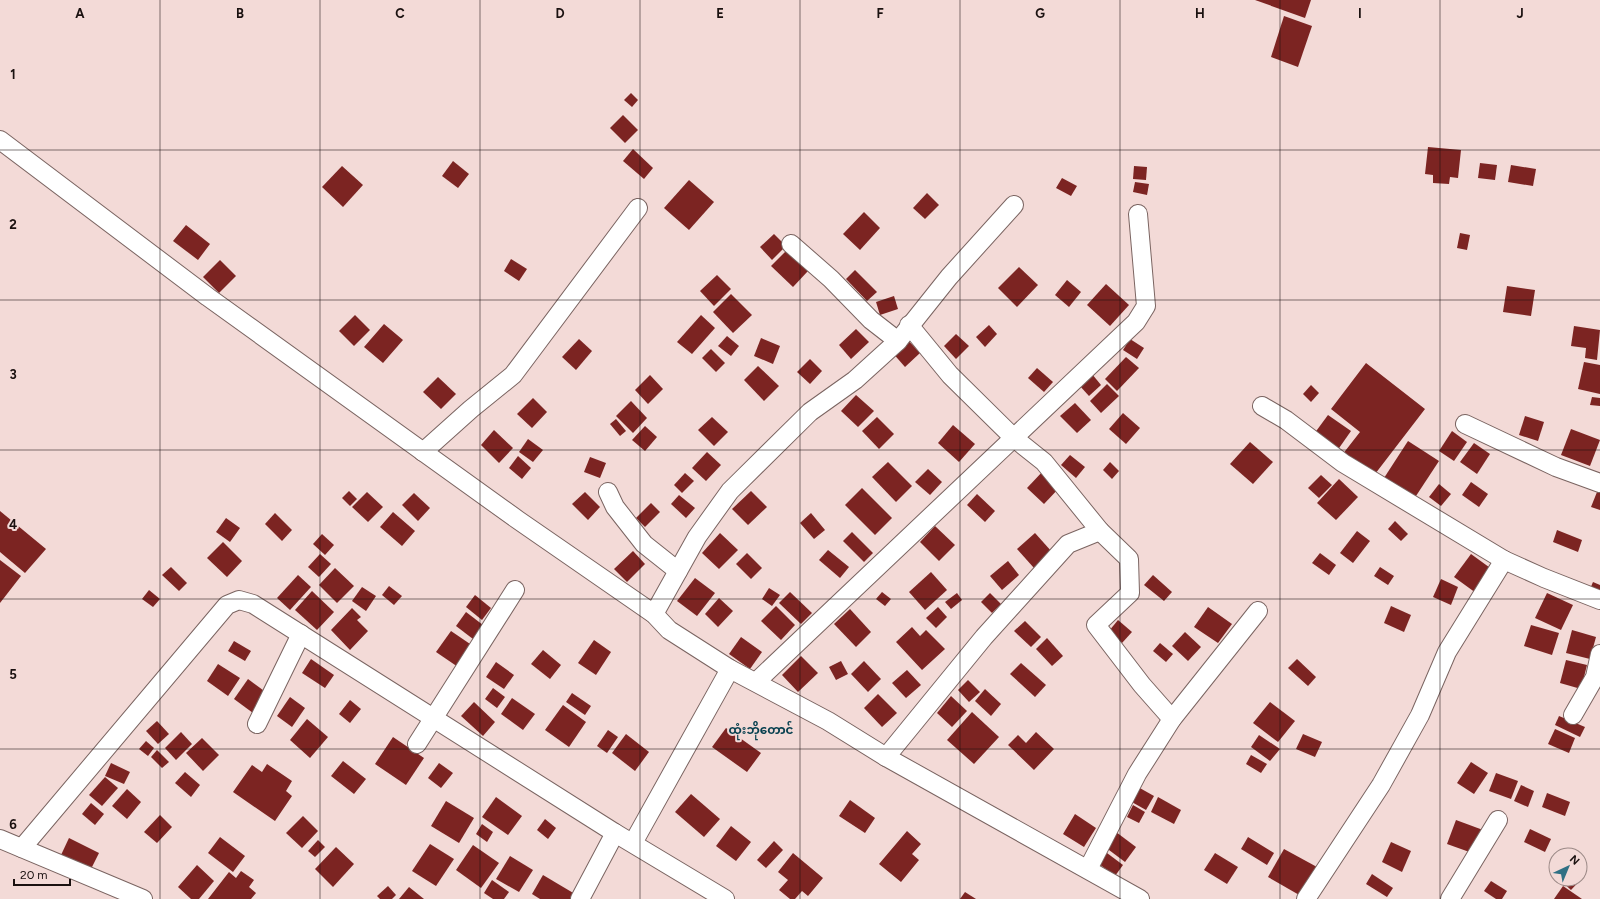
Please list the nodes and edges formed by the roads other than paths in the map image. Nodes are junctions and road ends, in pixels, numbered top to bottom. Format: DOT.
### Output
graph roads {
  1 [pos="0,140"];
  2 [pos="1014,205"];
  3 [pos="638,208"];
  4 [pos="1138,214"];
  5 [pos="791,244"];
  6 [pos="909,325"];
  7 [pos="898,341"];
  8 [pos="1262,406"];
  9 [pos="1465,424"];
  10 [pos="1014,438"];
  11 [pos="423,452"];
  12 [pos="1600,483"];
  13 [pos="608,492"];
  14 [pos="1100,531"];
  15 [pos="1504,560"];
  16 [pos="678,571"];
  17 [pos="515,590"];
  18 [pos="1600,600"];
  19 [pos="1258,611"];
  20 [pos="654,614"];
  21 [pos="301,634"];
  22 [pos="1600,654"];
  23 [pos="724,681"];
  24 [pos="756,682"];
  25 [pos="1573,715"];
  26 [pos="434,718"];
  27 [pos="1172,719"];
  28 [pos="257,724"];
  29 [pos="417,744"];
  30 [pos="886,757"];
  31 [pos="1498,820"];
  32 [pos="615,833"];
  33 [pos="0,839"];
  34 [pos="633,843"];
  35 [pos="22,848"];
  36 [pos="1088,869"];
  37 [pos="143,899"];
  38 [pos="580,899"];
  39 [pos="725,899"];
  40 [pos="1140,899"];
  41 [pos="1306,899"];
  42 [pos="1450,899"];
  1 -- 11 [label="street"];
  2 -- 6 [label="street"];
  3 -- 11 [label="street"];
  4 -- 10 [label="street"];
  5 -- 7 [label="street"];
  6 -- 7 [label="street"];
  6 -- 10 [label="street"];
  7 -- 16 [label="street"];
  8 -- 15 [label="street"];
  9 -- 12 [label="street"];
  10 -- 14 [label="street"];
  10 -- 24 [label="street"];
  11 -- 20 [label="street"];
  13 -- 16 [label="street"];
  14 -- 27 [label="street"];
  14 -- 30 [label="street"];
  15 -- 18 [label="street"];
  15 -- 41 [label="street"];
  16 -- 20 [label="street"];
  17 -- 26 [label="street"];
  19 -- 27 [label="street"];
  20 -- 23 [label="street"];
  21 -- 26 [label="street"];
  21 -- 28 [label="street"];
  21 -- 35 [label="street"];
  22 -- 25 [label="street"];
  23 -- 24 [label="street"];
  23 -- 34 [label="street"];
  24 -- 30 [label="street"];
  26 -- 29 [label="street"];
  26 -- 32 [label="street"];
  27 -- 36 [label="street"];
  30 -- 36 [label="street"];
  31 -- 42 [label="street"];
  32 -- 34 [label="street"];
  32 -- 38 [label="street"];
  33 -- 35 [label="street"];
  34 -- 39 [label="street"];
  35 -- 37 [label="street"];
  36 -- 40 [label="street"];
}
